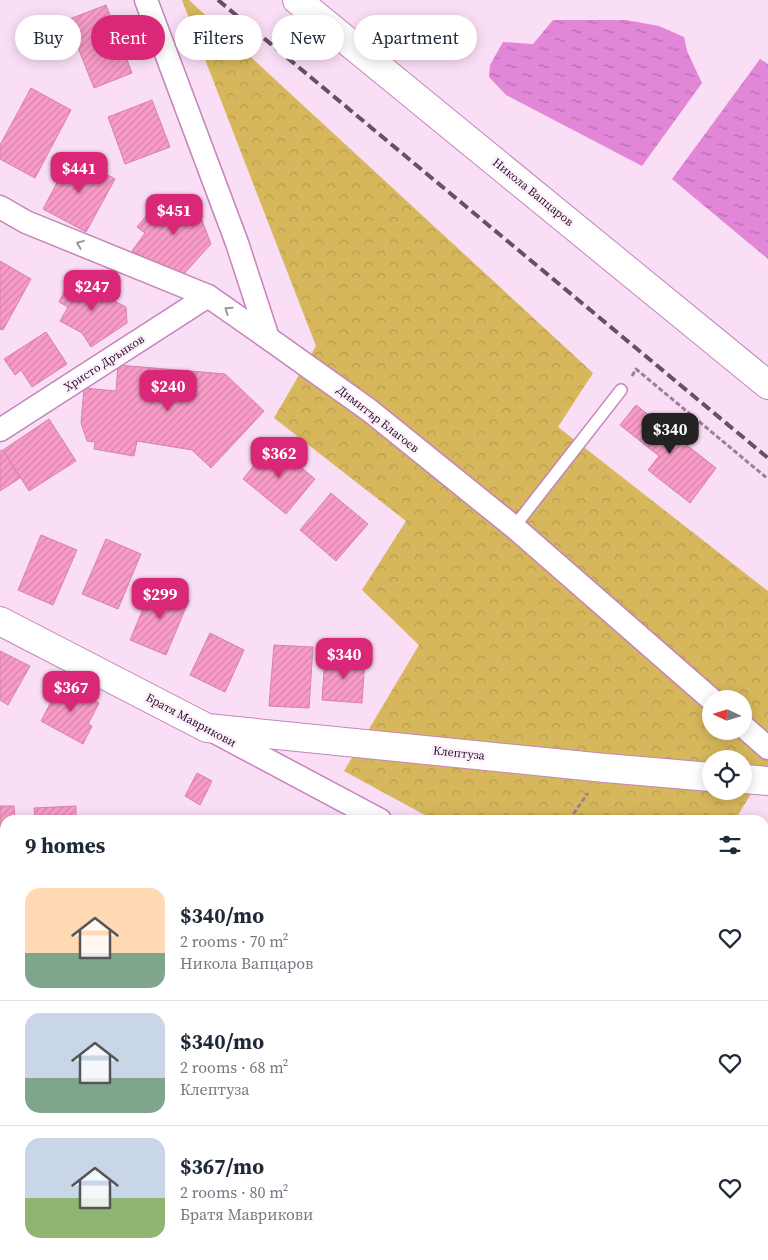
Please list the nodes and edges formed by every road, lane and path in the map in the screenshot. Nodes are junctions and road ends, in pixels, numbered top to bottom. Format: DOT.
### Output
graph roads {
  1 [pos="146,0"];
  2 [pos="298,0"];
  3 [pos="0,207"];
  4 [pos="208,296"];
  5 [pos="268,338"];
  6 [pos="768,385"];
  7 [pos="621,390"];
  8 [pos="0,430"];
  9 [pos="768,479"];
  10 [pos="514,526"];
  11 [pos="0,621"];
  12 [pos="702,691"];
  13 [pos="208,728"];
  14 [pos="752,734"];
  15 [pos="768,748"];
  16 [pos="702,776"];
  17 [pos="752,780"];
  18 [pos="768,781"];
  19 [pos="371,815"];
  1 -- 5 [label="street"];
  2 -- 6 [label="street, Никола Вапцаров"];
  4 -- 3 [label="street, Димитър Благоев, one-way"];
  5 -- 4 [label="street, Димитър Благоев, one-way"];
  4 -- 8 [label="street, Христо Дрънков"];
  5 -- 10 [label="street, Димитър Благоев"];
  7 -- 9 [label="path"];
  7 -- 10 [label="lane"];
  10 -- 12 [label="street, Димитър Благоев"];
  11 -- 13 [label="street, Братя Маврикови"];
  13 -- 16 [label="street, Клептуза"];
  13 -- 19 [label="street, Братя Маврикови"];
  14 -- 15 [label="street"];
  17 -- 18 [label="street"];
}
